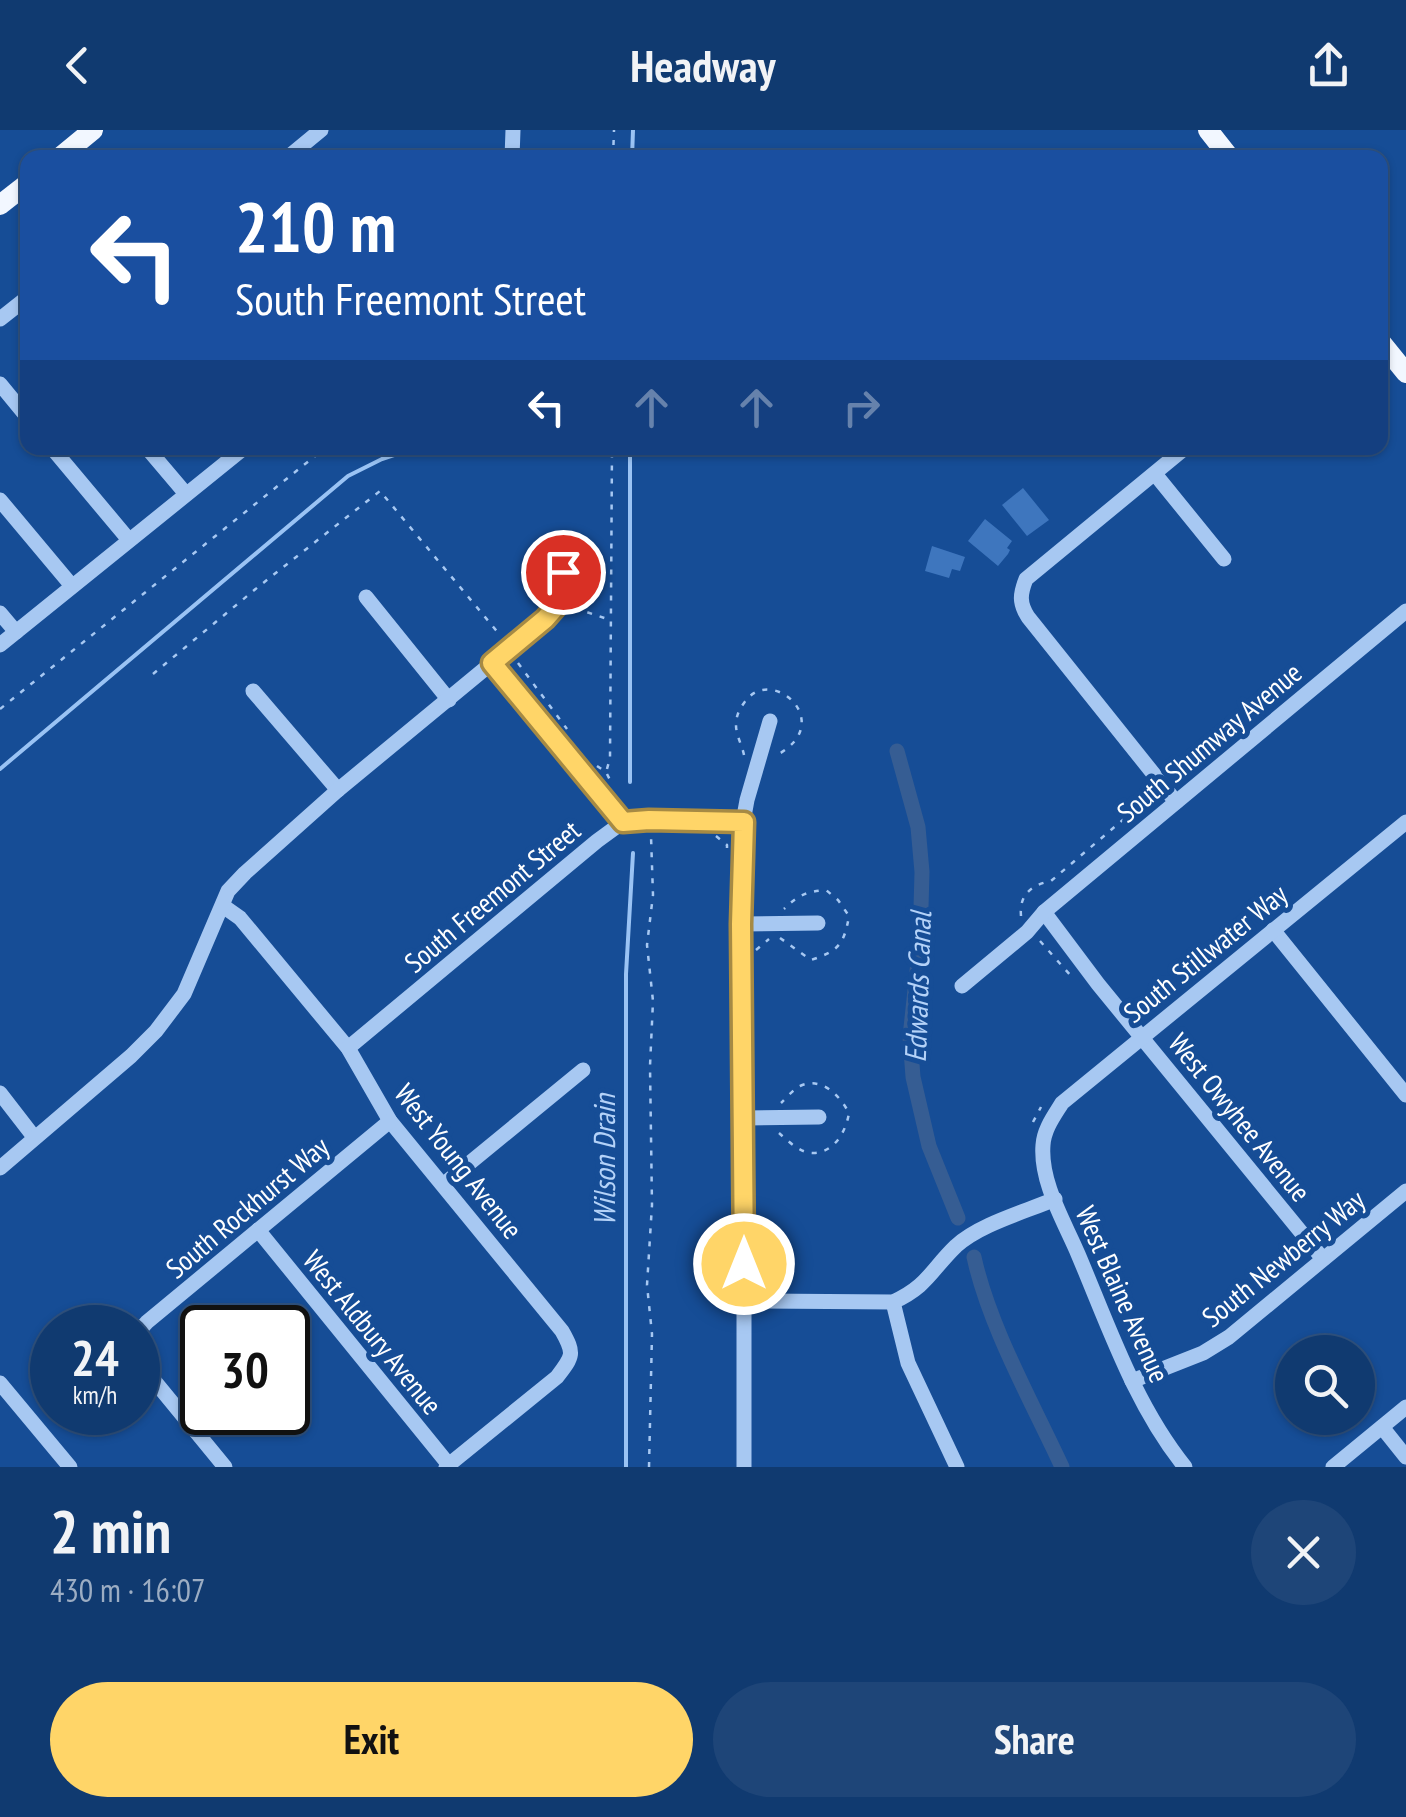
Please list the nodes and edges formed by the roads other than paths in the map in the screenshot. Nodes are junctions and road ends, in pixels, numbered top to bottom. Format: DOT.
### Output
graph roads {
  1 [pos="94,130"];
  2 [pos="321,130"];
  3 [pos="1208,130"];
  4 [pos="72,150"];
  5 [pos="297,150"];
  6 [pos="1224,150"];
  7 [pos="20,189"];
  8 [pos="0,205"];
  9 [pos="20,305"];
  10 [pos="0,320"];
  11 [pos="1388,351"];
  12 [pos="1406,373"];
  13 [pos="0,384"];
  14 [pos="20,408"];
  15 [pos="58,455"];
  16 [pos="153,455"];
  17 [pos="234,455"];
  18 [pos="1177,455"];
  19 [pos="1155,474"];
  20 [pos="186,494"];
  21 [pos="0,500"];
  22 [pos="129,540"];
  23 [pos="566,543"];
  24 [pos="1224,559"];
  25 [pos="72,586"];
  26 [pos="366,597"];
  27 [pos="1406,610"];
  28 [pos="0,613"];
  29 [pos="16,632"];
  30 [pos="0,645"];
  31 [pos="492,663"];
  32 [pos="254,691"];
  33 [pos="449,700"];
  34 [pos="770,721"];
  35 [pos="338,790"];
  36 [pos="1176,802"];
  37 [pos="623,822"];
  38 [pos="744,822"];
  39 [pos="1405,826"];
  40 [pos="222,906"];
  41 [pos="1044,912"];
  42 [pos="818,923"];
  43 [pos="741,924"];
  44 [pos="1273,930"];
  45 [pos="962,986"];
  46 [pos="1142,1037"];
  47 [pos="348,1048"];
  48 [pos="583,1070"];
  49 [pos="0,1094"];
  50 [pos="1406,1095"];
  51 [pos="820,1117"];
  52 [pos="744,1118"];
  53 [pos="390,1121"];
  54 [pos="1038,1129"];
  55 [pos="34,1137"];
  56 [pos="0,1168"];
  57 [pos="444,1184"];
  58 [pos="1406,1191"];
  59 [pos="1055,1199"];
  60 [pos="258,1230"];
  61 [pos="1323,1259"];
  62 [pos="744,1301"];
  63 [pos="893,1302"];
  64 [pos="160,1311"];
  65 [pos="1132,1381"];
  66 [pos="0,1382"];
  67 [pos="160,1390"];
  68 [pos="1406,1407"];
  69 [pos="1382,1427"];
  70 [pos="1406,1457"];
  71 [pos="216,1464"];
  72 [pos="447,1466"];
  73 [pos="70,1467"];
  74 [pos="744,1467"];
  75 [pos="957,1467"];
  76 [pos="1186,1467"];
  77 [pos="1333,1467"];
  1 -- 4 [label="main road"];
  2 -- 5 [label="street"];
  3 -- 6 [label="main road"];
  7 -- 8 [label="main road"];
  9 -- 10 [label="street"];
  11 -- 12 [label="main road"];
  13 -- 14 [label="street"];
  15 -- 22 [label="street"];
  16 -- 20 [label="street"];
  17 -- 20 [label="street"];
  18 -- 19 [label="street"];
  19 -- 24 [label="street"];
  19 -- 36 [label="street"];
  20 -- 22 [label="street"];
  21 -- 25 [label="street"];
  22 -- 25 [label="street"];
  23 -- 31 [label="street"];
  25 -- 29 [label="street"];
  26 -- 33 [label="street"];
  27 -- 36 [label="street, South Shumway Avenue"];
  28 -- 29 [label="street"];
  29 -- 30 [label="street"];
  31 -- 33 [label="street"];
  31 -- 37 [label="street"];
  32 -- 35 [label="street"];
  33 -- 35 [label="street"];
  34 -- 38 [label="street"];
  35 -- 40 [label="street"];
  36 -- 41 [label="street, South Shumway Avenue"];
  37 -- 38 [label="street, South Freemont Street"];
  37 -- 47 [label="street, South Freemont Street"];
  38 -- 43 [label="street"];
  39 -- 44 [label="street, South Stillwater Way"];
  40 -- 47 [label="street, West Young Avenue"];
  40 -- 55 [label="street"];
  41 -- 45 [label="street, South Shumway Avenue"];
  41 -- 46 [label="street, West Owyhee Avenue"];
  42 -- 43 [label="street"];
  43 -- 52 [label="street"];
  44 -- 46 [label="street, South Stillwater Way"];
  44 -- 50 [label="street"];
  46 -- 54 [label="street, South Stillwater Way"];
  46 -- 61 [label="street, West Owyhee Avenue"];
  47 -- 53 [label="street, West Young Avenue"];
  48 -- 57 [label="street"];
  49 -- 55 [label="street"];
  51 -- 52 [label="street"];
  52 -- 62 [label="street"];
  53 -- 57 [label="street, West Young Avenue"];
  53 -- 60 [label="street, South Rockhurst Way"];
  54 -- 59 [label="street, West Blaine Avenue"];
  55 -- 56 [label="street"];
  57 -- 72 [label="street, West Young Avenue"];
  58 -- 61 [label="street, South Newberry Way"];
  59 -- 63 [label="street"];
  59 -- 65 [label="street, West Blaine Avenue"];
  60 -- 64 [label="street, South Rockhurst Way"];
  60 -- 72 [label="street, West Aldbury Avenue"];
  61 -- 65 [label="street, South Newberry Way"];
  62 -- 63 [label="street"];
  62 -- 74 [label="street"];
  63 -- 75 [label="street"];
  65 -- 76 [label="street, West Blaine Avenue"];
  66 -- 73 [label="street"];
  67 -- 71 [label="street"];
  68 -- 69 [label="street"];
  69 -- 70 [label="street"];
  69 -- 77 [label="street"];
}
